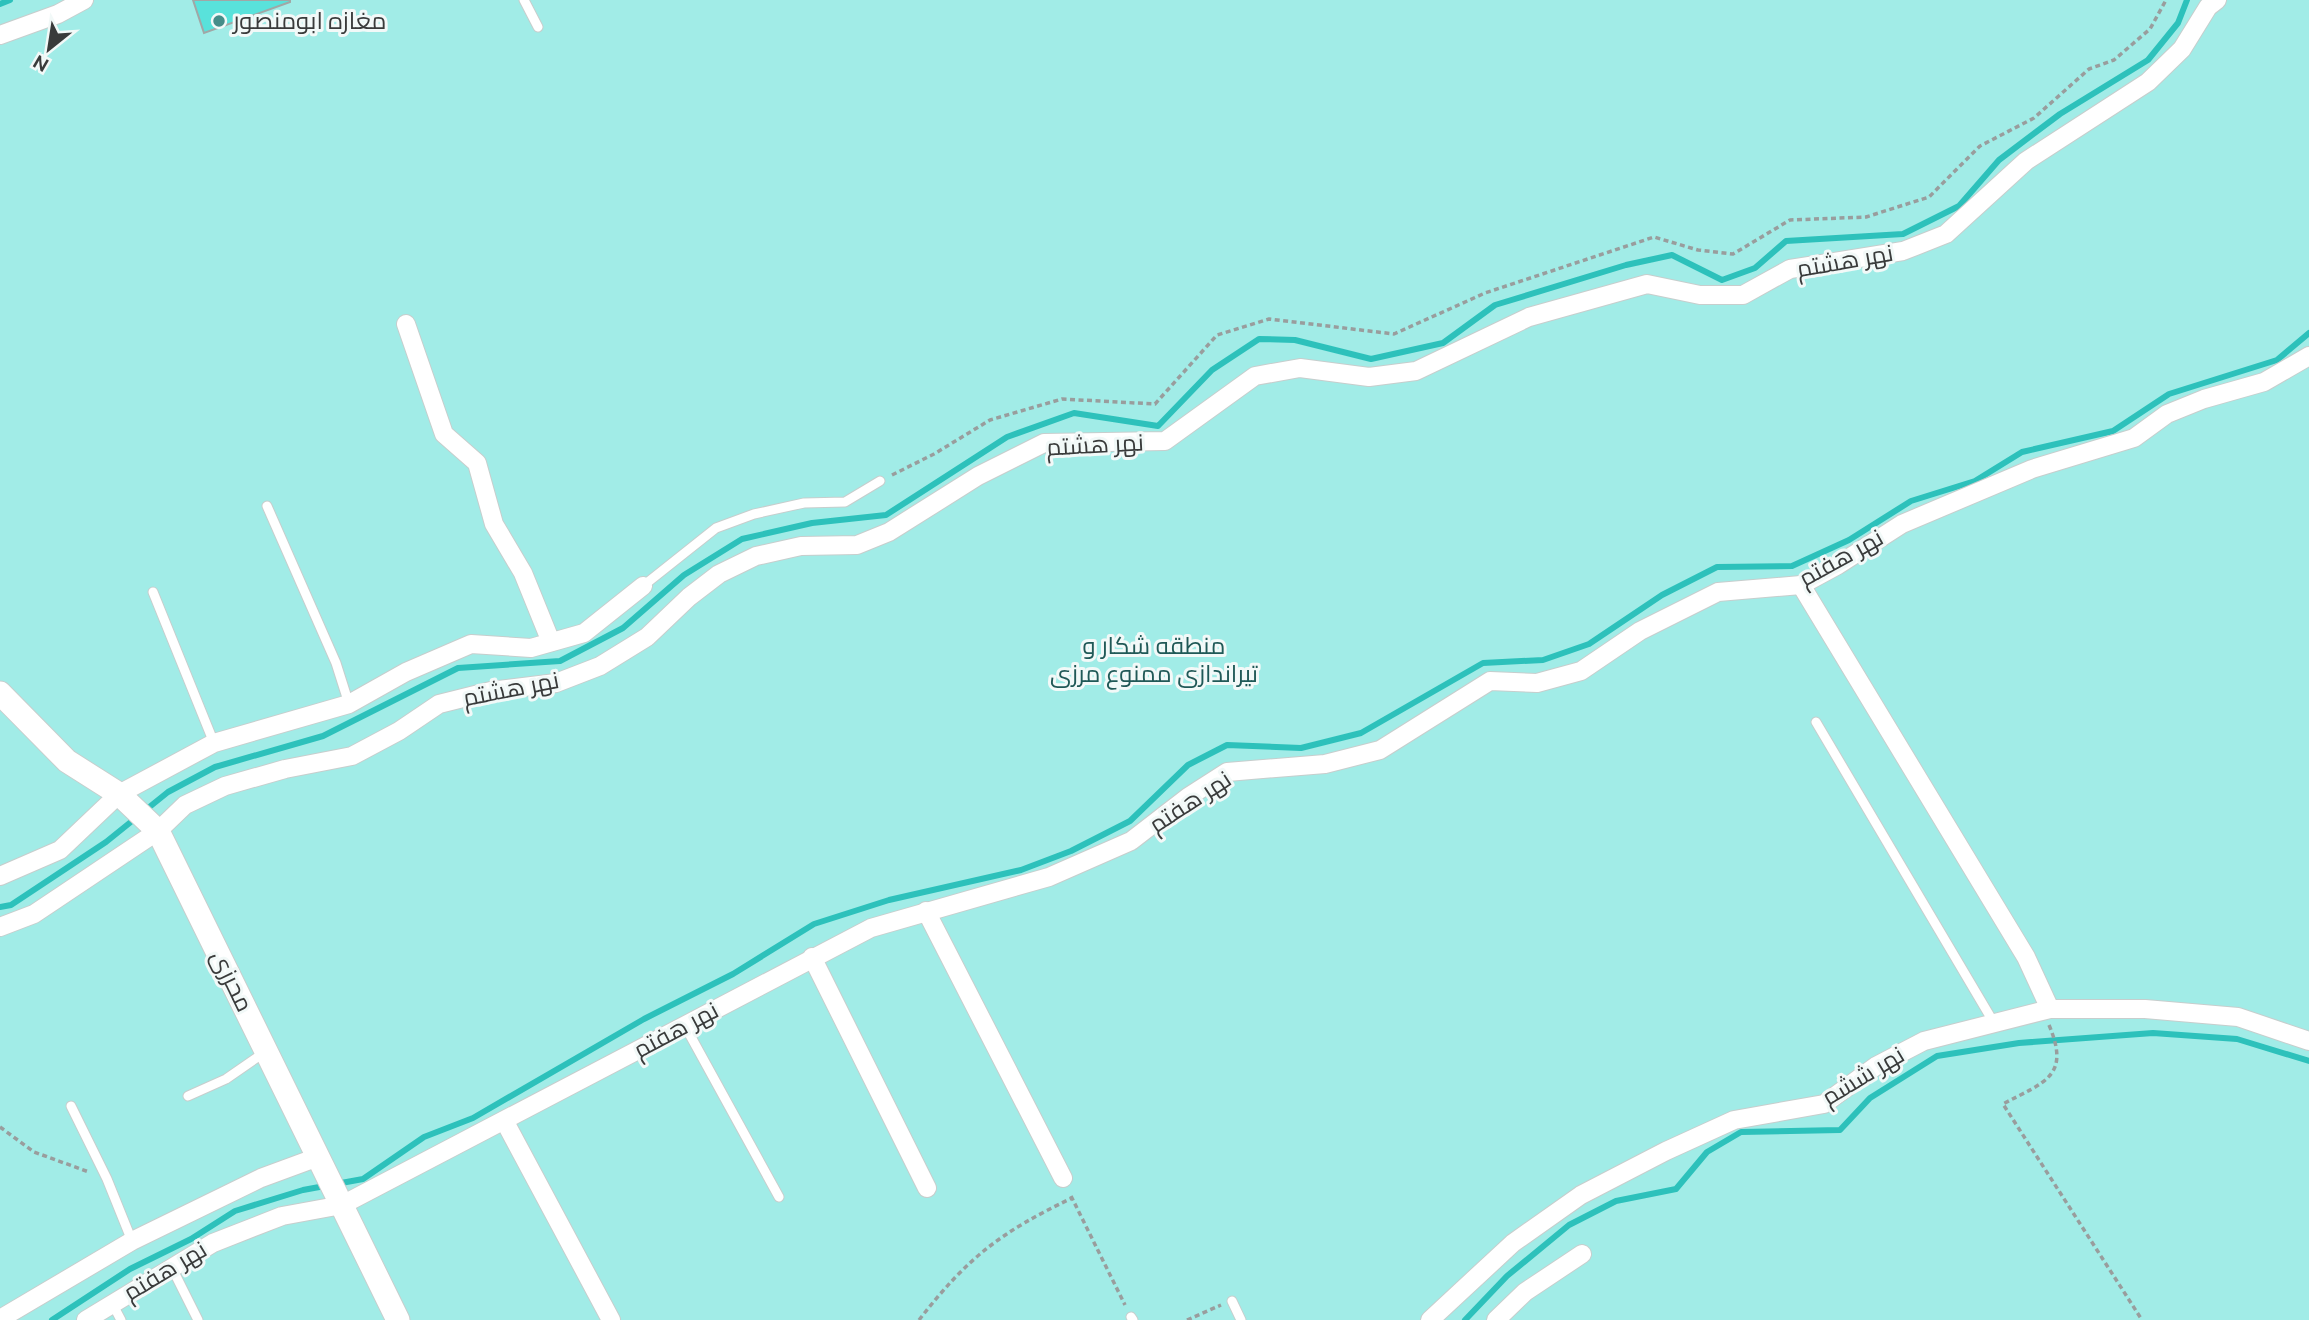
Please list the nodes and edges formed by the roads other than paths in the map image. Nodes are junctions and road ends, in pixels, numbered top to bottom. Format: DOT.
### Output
graph roads {
  1 [pos="84,0"];
  2 [pos="524,0"];
  3 [pos="2217,0"];
  4 [pos="538,27"];
  5 [pos="0,35"];
  6 [pos="405,324"];
  7 [pos="2309,356"];
  8 [pos="880,481"];
  9 [pos="267,506"];
  10 [pos="1801,585"];
  11 [pos="643,586"];
  12 [pos="153,592"];
  13 [pos="551,642"];
  14 [pos="0,693"];
  15 [pos="349,704"];
  16 [pos="1816,722"];
  17 [pos="214,743"];
  18 [pos="124,799"];
  19 [pos="154,826"];
  20 [pos="0,876"];
  21 [pos="926,911"];
  22 [pos="0,927"];
  23 [pos="812,957"];
  24 [pos="2049,1017"];
  25 [pos="1994,1023"];
  26 [pos="685,1026"];
  27 [pos="2309,1041"];
  28 [pos="267,1051"];
  29 [pos="188,1096"];
  30 [pos="71,1106"];
  31 [pos="505,1122"];
  32 [pos="323,1166"];
  33 [pos="1063,1178"];
  34 [pos="927,1188"];
  35 [pos="779,1197"];
  36 [pos="340,1201"];
  37 [pos="132,1241"];
  38 [pos="1582,1254"];
  39 [pos="172,1268"];
  40 [pos="1232,1301"];
  41 [pos="112,1303"];
  42 [pos="0,1319"];
  43 [pos="86,1320"];
  44 [pos="121,1320"];
  45 [pos="198,1320"];
  46 [pos="398,1320"];
  47 [pos="611,1320"];
  48 [pos="1241,1320"];
  49 [pos="1430,1320"];
  50 [pos="1496,1320"];
  1 -- 5 [label="street"];
  2 -- 4 [label="lane"];
  3 -- 19 [label="street, نهر هشتم"];
  6 -- 13 [label="street"];
  7 -- 10 [label="street, نهر هفتم"];
  8 -- 11 [label="lane"];
  9 -- 15 [label="lane"];
  10 -- 21 [label="street, نهر هفتم"];
  10 -- 24 [label="street"];
  11 -- 13 [label="street"];
  12 -- 17 [label="lane"];
  13 -- 15 [label="street"];
  14 -- 18 [label="street, محرزی"];
  15 -- 17 [label="street"];
  16 -- 25 [label="lane"];
  17 -- 18 [label="street"];
  18 -- 19 [label="street, محرزی"];
  18 -- 20 [label="street"];
  19 -- 22 [label="street, نهر هشتم"];
  19 -- 28 [label="street, محرزی"];
  21 -- 23 [label="street, نهر هفتم"];
  21 -- 33 [label="street"];
  23 -- 26 [label="street, نهر هفتم"];
  23 -- 34 [label="street"];
  24 -- 25 [label="street, نهر ششم"];
  24 -- 27 [label="street, نهر ششم"];
  25 -- 49 [label="street, نهر ششم"];
  26 -- 31 [label="street, نهر هفتم"];
  26 -- 35 [label="lane"];
  28 -- 29 [label="lane"];
  28 -- 32 [label="street, محرزی"];
  30 -- 37 [label="lane"];
  31 -- 36 [label="street, نهر هفتم"];
  31 -- 47 [label="street"];
  32 -- 36 [label="street, محرزی"];
  32 -- 37 [label="street"];
  36 -- 39 [label="street, نهر هفتم"];
  36 -- 46 [label="street, محرزی"];
  37 -- 42 [label="street"];
  38 -- 50 [label="street"];
  39 -- 41 [label="street, نهر هفتم"];
  39 -- 45 [label="lane"];
  40 -- 48 [label="lane"];
  41 -- 43 [label="street, نهر هفتم"];
  41 -- 44 [label="lane"];
}
